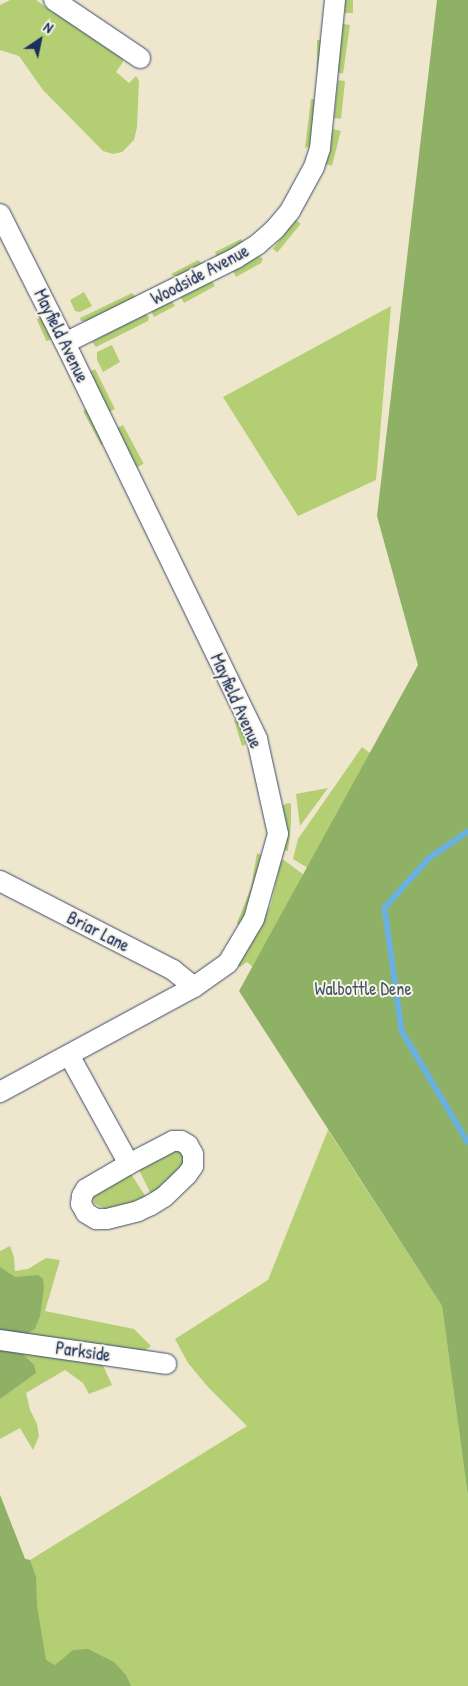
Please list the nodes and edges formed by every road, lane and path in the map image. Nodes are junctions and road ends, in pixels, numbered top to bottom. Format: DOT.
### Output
graph roads {
  1 [pos="54,0"];
  2 [pos="335,0"];
  3 [pos="140,58"];
  4 [pos="0,214"];
  5 [pos="65,343"];
  6 [pos="0,881"];
  7 [pos="194,988"];
  8 [pos="69,1055"];
  9 [pos="0,1092"];
  10 [pos="129,1164"];
  11 [pos="0,1340"];
  12 [pos="166,1364"];
  1 -- 3 [label="street"];
  2 -- 5 [label="street, Woodside Avenue"];
  4 -- 5 [label="street, Mayfield Avenue"];
  5 -- 7 [label="street, Mayfield Avenue"];
  6 -- 7 [label="street, Briar Lane"];
  7 -- 8 [label="street, Mayfield Avenue"];
  8 -- 9 [label="street, Mayfield Avenue"];
  8 -- 10 [label="street"];
  10 -- 10 [label="street"];
  11 -- 12 [label="street, Parkside"];
}
